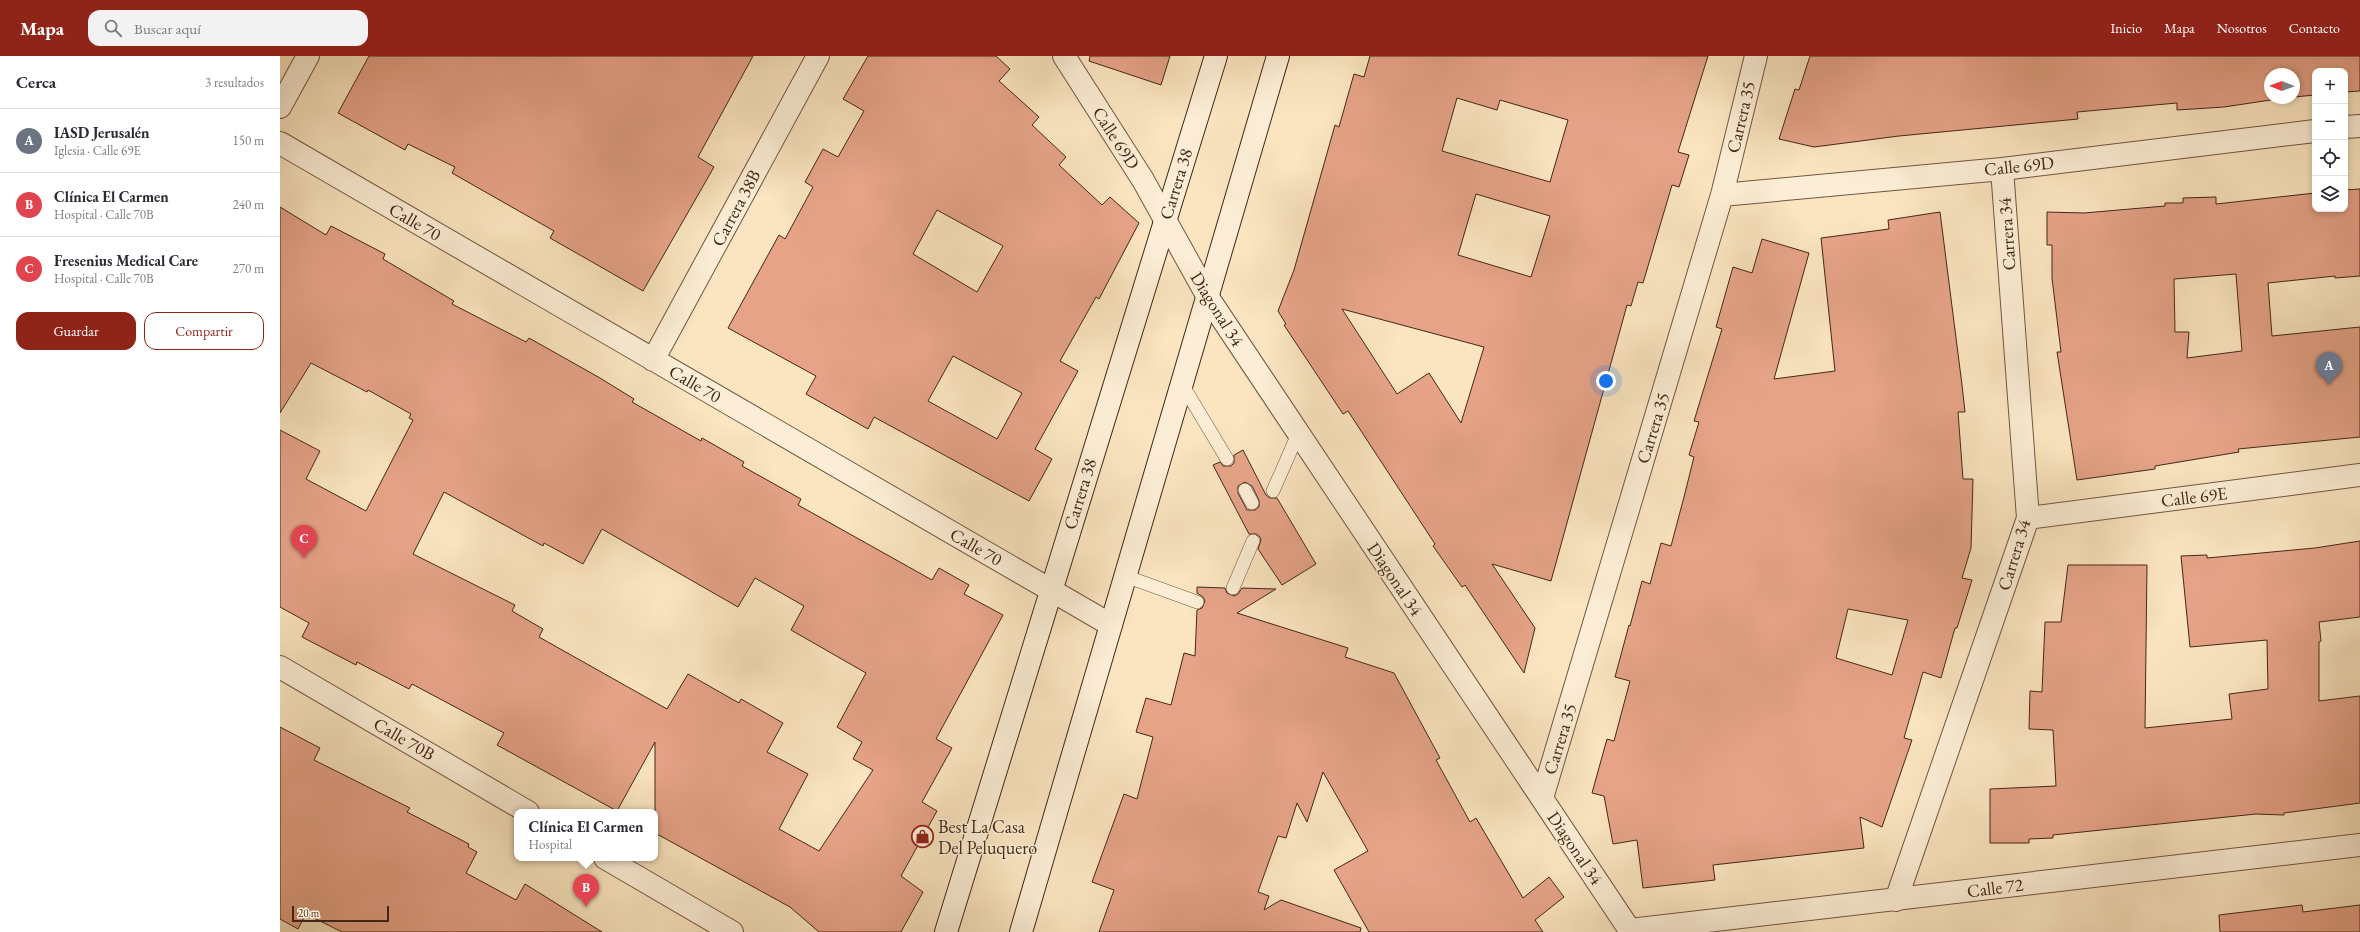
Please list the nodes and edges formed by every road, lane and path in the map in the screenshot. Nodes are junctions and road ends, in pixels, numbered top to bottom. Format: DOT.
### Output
graph roads {
  1 [pos="308,56"];
  2 [pos="818,56"];
  3 [pos="1064,56"];
  4 [pos="1216,56"];
  5 [pos="1278,56"];
  6 [pos="1756,56"];
  7 [pos="280,107"];
  8 [pos="2360,126"];
  9 [pos="2348,127"];
  10 [pos="2312,131"];
  11 [pos="280,143"];
  12 [pos="2002,169"];
  13 [pos="1722,195"];
  14 [pos="1165,222"];
  15 [pos="1209,299"];
  16 [pos="653,360"];
  17 [pos="1182,384"];
  18 [pos="1298,434"];
  19 [pos="1227,459"];
  20 [pos="2360,475"];
  21 [pos="1245,490"];
  22 [pos="1273,491"];
  23 [pos="1252,502"];
  24 [pos="2028,518"];
  25 [pos="1253,541"];
  26 [pos="1126,576"];
  27 [pos="1233,588"];
  28 [pos="1050,590"];
  29 [pos="1197,602"];
  30 [pos="1111,625"];
  31 [pos="280,667"];
  32 [pos="1542,798"];
  33 [pos="523,809"];
  34 [pos="2360,845"];
  35 [pos="610,861"];
  36 [pos="1896,900"];
  37 [pos="1631,931"];
  38 [pos="732,932"];
  39 [pos="946,932"];
  40 [pos="1021,932"];
  1 -- 7 [label="street"];
  2 -- 16 [label="street, Carrera 38B"];
  3 -- 14 [label="street, Calle 69D"];
  4 -- 14 [label="street, Carrera 38"];
  5 -- 15 [label="street"];
  6 -- 13 [label="street, Carrera 35"];
  8 -- 9 [label="street"];
  10 -- 12 [label="street, Calle 69D"];
  11 -- 16 [label="street, Calle 70"];
  12 -- 13 [label="street, Calle 69D"];
  12 -- 24 [label="street, Carrera 34"];
  13 -- 32 [label="street, Carrera 35"];
  14 -- 15 [label="street, Diagonal 34"];
  14 -- 28 [label="street, Carrera 38"];
  15 -- 17 [label="street"];
  15 -- 18 [label="street, Diagonal 34"];
  16 -- 28 [label="street, Calle 70"];
  17 -- 19 [label="lane"];
  17 -- 26 [label="street"];
  18 -- 22 [label="lane"];
  18 -- 32 [label="street, Diagonal 34"];
  20 -- 24 [label="street, Calle 69E"];
  21 -- 23 [label="lane"];
  24 -- 36 [label="street, Carrera 34"];
  25 -- 27 [label="lane"];
  26 -- 29 [label="lane"];
  26 -- 30 [label="street"];
  28 -- 30 [label="street, Calle 70"];
  28 -- 39 [label="street, Carrera 38"];
  30 -- 40 [label="street"];
  31 -- 33 [label="street, Calle 70B"];
  32 -- 37 [label="street, Diagonal 34"];
  34 -- 36 [label="street, Calle 72"];
  35 -- 38 [label="street"];
  36 -- 37 [label="street, Calle 72"];
}
